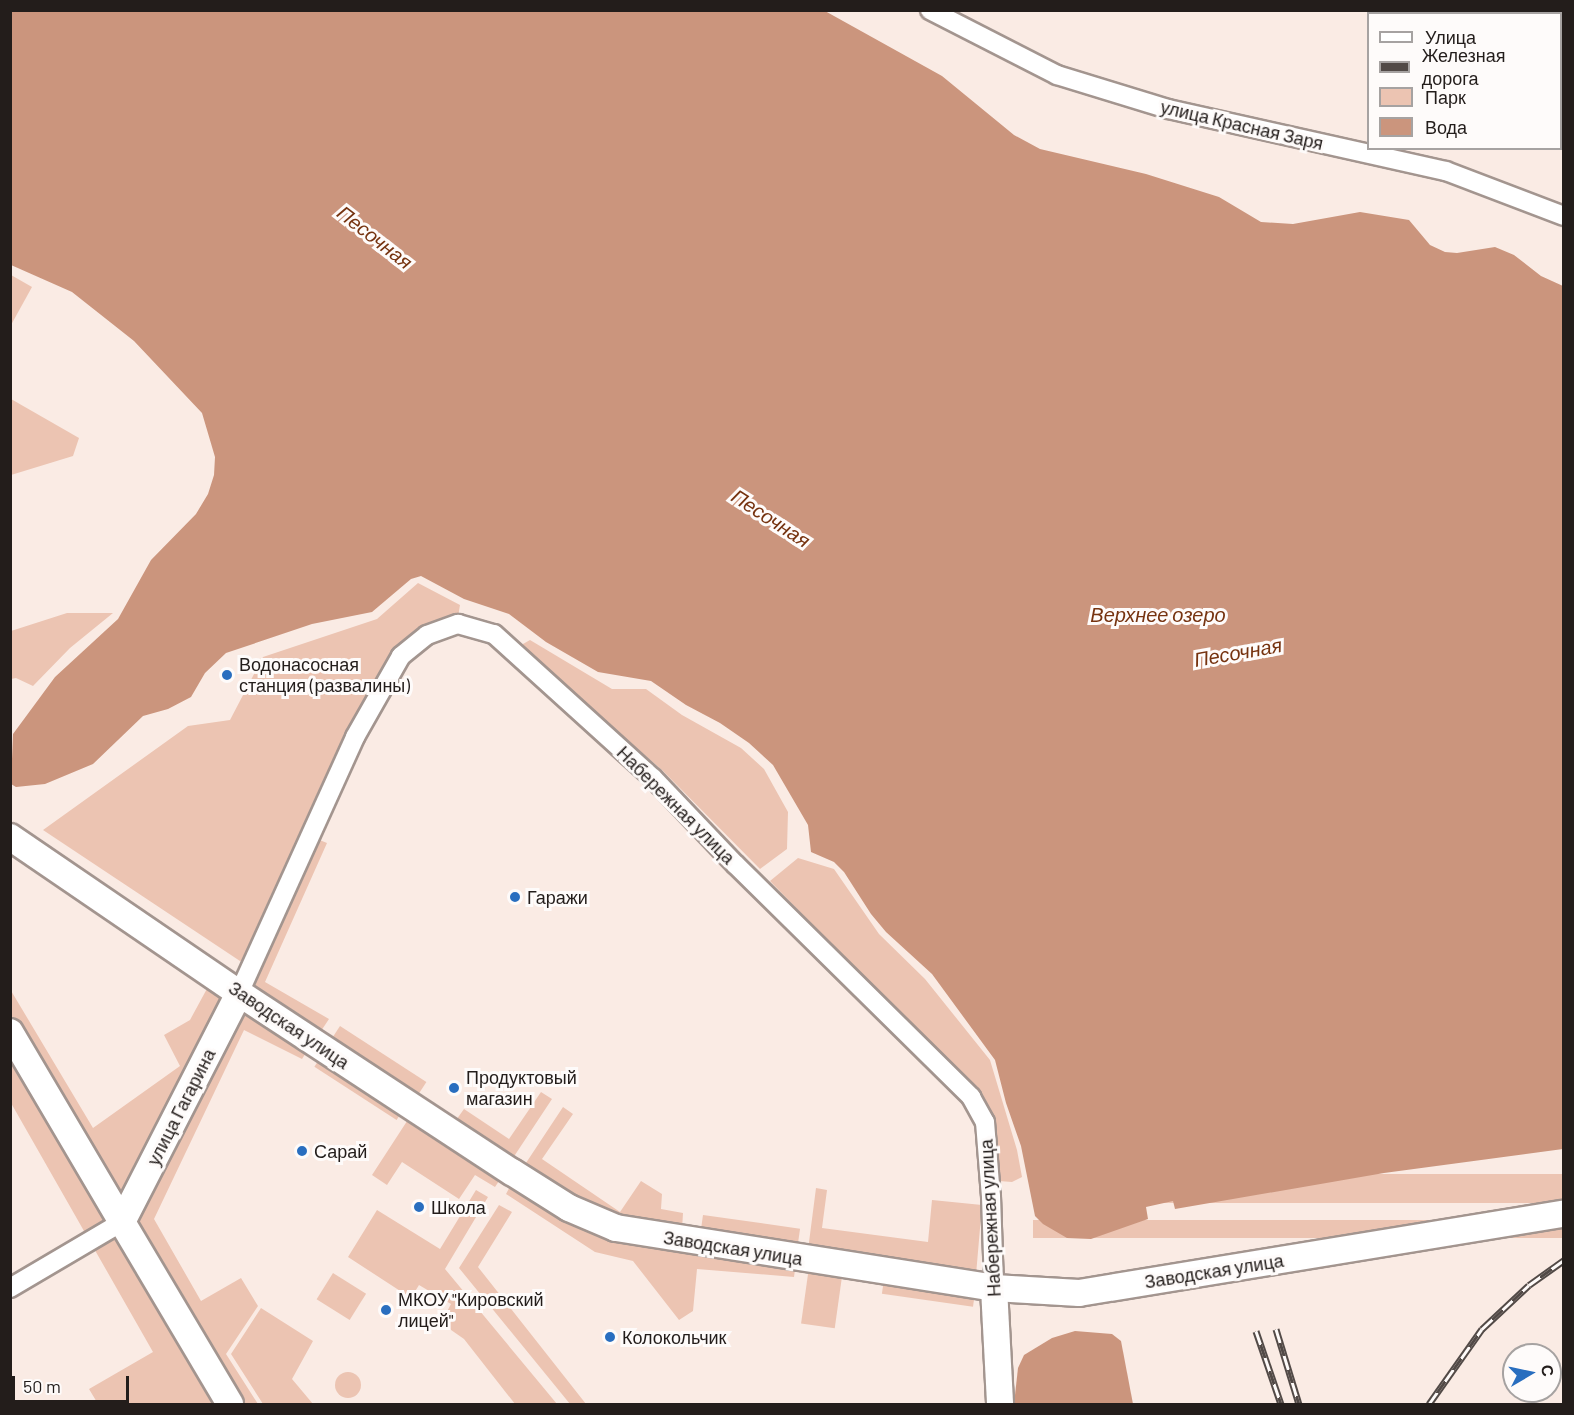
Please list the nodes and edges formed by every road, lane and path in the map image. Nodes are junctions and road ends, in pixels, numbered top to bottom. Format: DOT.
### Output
graph roads {
  1 [pos="930,10"];
  2 [pos="1563,216"];
  3 [pos="10,837"];
  4 [pos="239,993"];
  5 [pos="10,1032"];
  6 [pos="1563,1214"];
  7 [pos="122,1222"];
  8 [pos="10,1288"];
  9 [pos="994,1288"];
  10 [pos="230,1404"];
  11 [pos="1000,1404"];
  1 -- 2 [label="street, улица Красная Заря"];
  3 -- 4 [label="main road, Заводская улица"];
  4 -- 7 [label="main road, улица Гагарина"];
  4 -- 9 [label="main road, Заводская улица"];
  4 -- 9 [label="street, Набережная улица"];
  5 -- 7 [label="main road"];
  6 -- 9 [label="main road, Заводская улица"];
  7 -- 8 [label="street"];
  7 -- 10 [label="main road"];
  9 -- 11 [label="main road, Набережная улица"];
}
